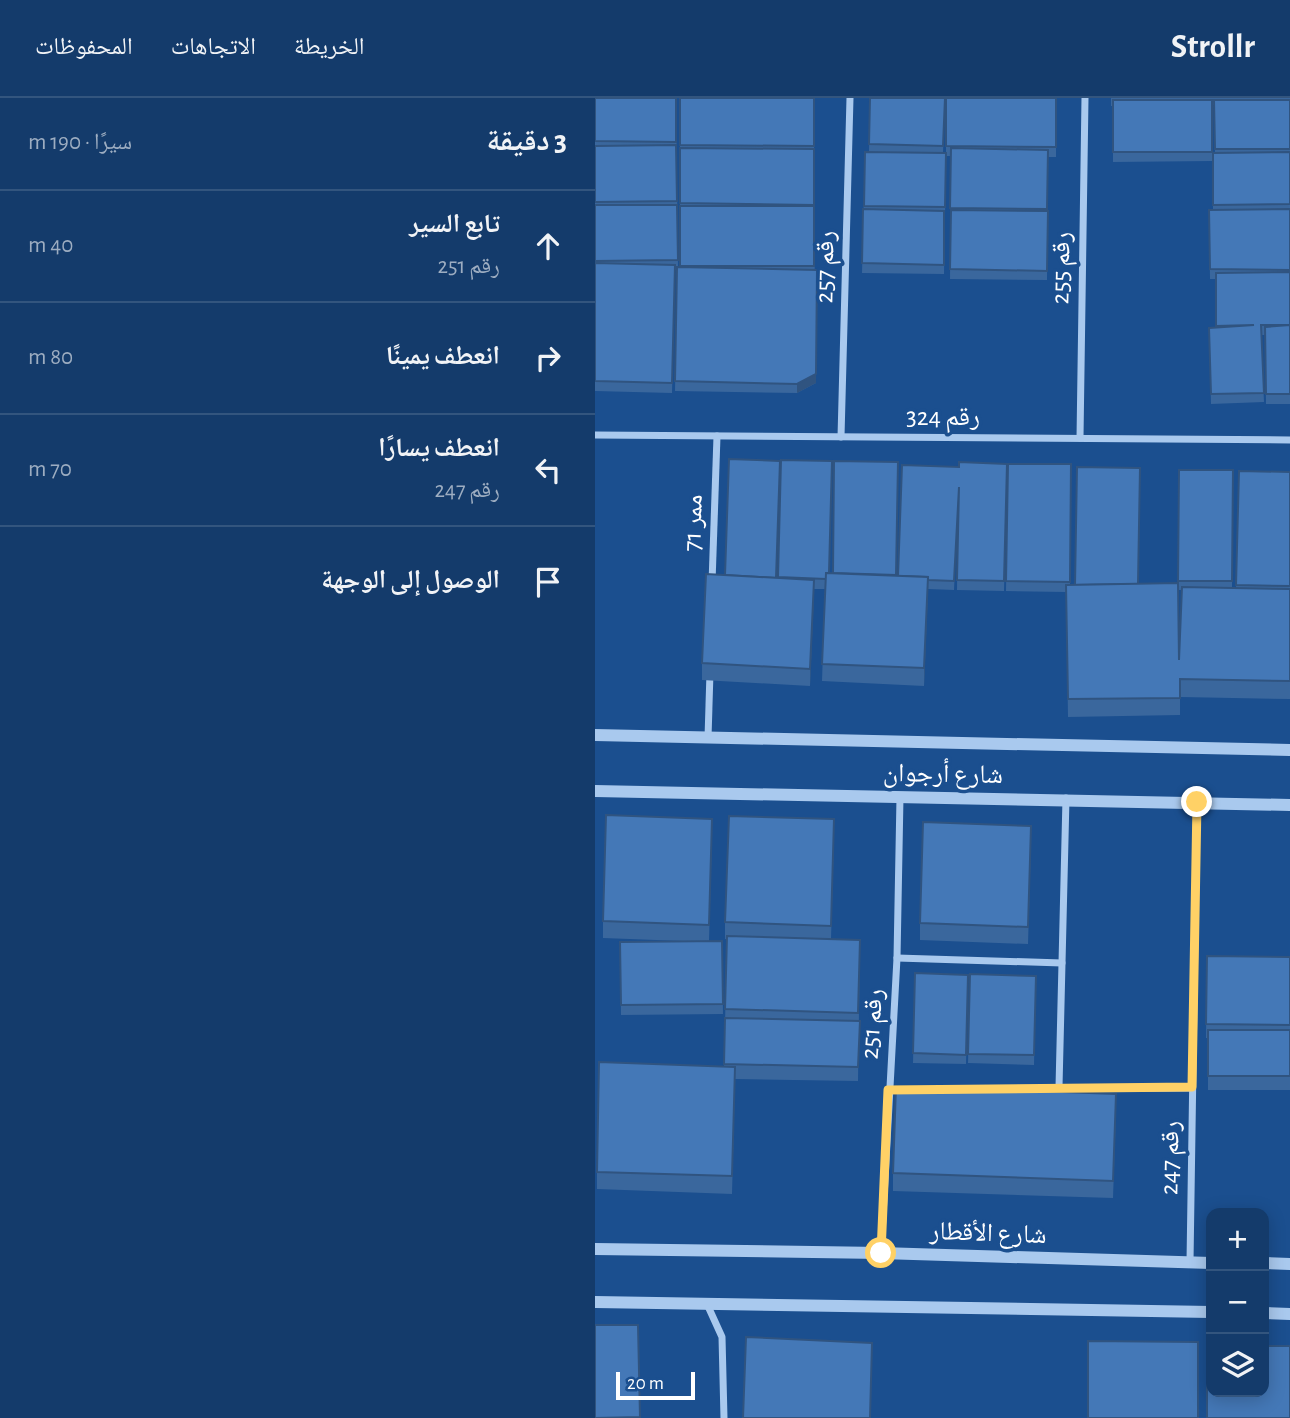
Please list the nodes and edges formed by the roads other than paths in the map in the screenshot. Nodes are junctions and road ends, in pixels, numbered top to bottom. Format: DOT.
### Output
graph roads {
  1 [pos="850,98"];
  2 [pos="1085,98"];
  3 [pos="595,435"];
  4 [pos="717,436"];
  5 [pos="841,438"];
  6 [pos="1080,438"];
  7 [pos="1290,440"];
  8 [pos="712,587"];
  9 [pos="710,656"];
  10 [pos="595,735"];
  11 [pos="708,738"];
  12 [pos="1290,750"];
  13 [pos="595,791"];
  14 [pos="900,797"];
  15 [pos="1066,798"];
  16 [pos="1197,802"];
  17 [pos="1290,805"];
  18 [pos="897,958"];
  19 [pos="1062,962"];
  20 [pos="1059,1087"];
  21 [pos="1192,1087"];
  22 [pos="954,1089"];
  23 [pos="888,1090"];
  24 [pos="901,1090"];
  25 [pos="595,1249"];
  26 [pos="881,1253"];
  27 [pos="1190,1262"];
  28 [pos="1206,1263"];
  29 [pos="1269,1264"];
  30 [pos="1290,1264"];
  31 [pos="595,1302"];
  32 [pos="707,1304"];
  33 [pos="1206,1312"];
  34 [pos="1269,1313"];
  35 [pos="1290,1314"];
  36 [pos="724,1418"];
  1 -- 5 [label="street, رقم 257"];
  2 -- 6 [label="street, رقم 255"];
  3 -- 4 [label="street, رقم 324"];
  4 -- 5 [label="street, رقم 324"];
  4 -- 8 [label="street, ممر 71"];
  5 -- 6 [label="street, رقم 324"];
  6 -- 7 [label="street, رقم 324"];
  9 -- 11 [label="street"];
  10 -- 11 [label="street, شارع أرجوان"];
  11 -- 12 [label="street, شارع أرجوان"];
  13 -- 14 [label="street, شارع أرجوان"];
  14 -- 15 [label="street, شارع أرجوان"];
  14 -- 18 [label="street, رقم 251"];
  15 -- 16 [label="street, شارع أرجوان"];
  15 -- 19 [label="street"];
  16 -- 17 [label="street, شارع أرجوان"];
  16 -- 21 [label="street, رقم 247"];
  18 -- 19 [label="street"];
  18 -- 23 [label="street, رقم 251"];
  19 -- 20 [label="street"];
  20 -- 21 [label="street"];
  20 -- 22 [label="street"];
  21 -- 27 [label="street, رقم 247"];
  23 -- 24 [label="street"];
  23 -- 26 [label="street, رقم 251"];
  25 -- 26 [label="street, شارع الأقطار"];
  26 -- 27 [label="street, شارع الأقطار"];
  27 -- 28 [label="street, شارع الأقطار"];
  29 -- 30 [label="street"];
  31 -- 32 [label="street"];
  32 -- 33 [label="street"];
  32 -- 36 [label="street"];
  34 -- 35 [label="street"];
}
